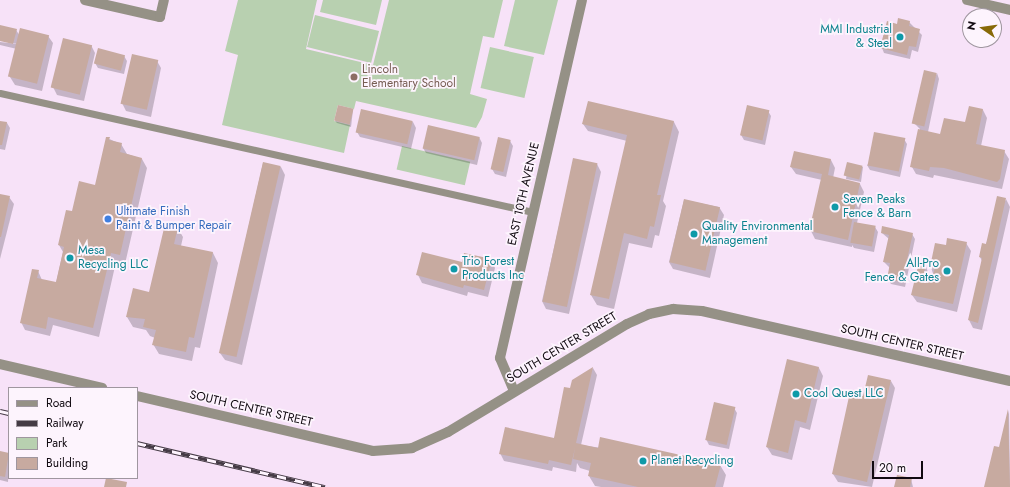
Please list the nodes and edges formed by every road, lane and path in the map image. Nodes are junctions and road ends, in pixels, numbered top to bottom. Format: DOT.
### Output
graph roads {
  1 [pos="85,0"];
  2 [pos="164,0"];
  3 [pos="582,0"];
  4 [pos="967,0"];
  5 [pos="1010,10"];
  6 [pos="0,93"];
  7 [pos="533,212"];
  8 [pos="0,364"];
  9 [pos="1010,382"];
  10 [pos="98,387"];
  11 [pos="514,391"];
  12 [pos="138,396"];
  1 -- 2 [label="street"];
  3 -- 7 [label="street, EAST 10TH AVENUE"];
  4 -- 5 [label="street"];
  6 -- 7 [label="lane"];
  7 -- 11 [label="street, EAST 10TH AVENUE"];
  8 -- 10 [label="street"];
  9 -- 11 [label="street, SOUTH CENTER STREET"];
  11 -- 12 [label="street, SOUTH CENTER STREET"];
}
